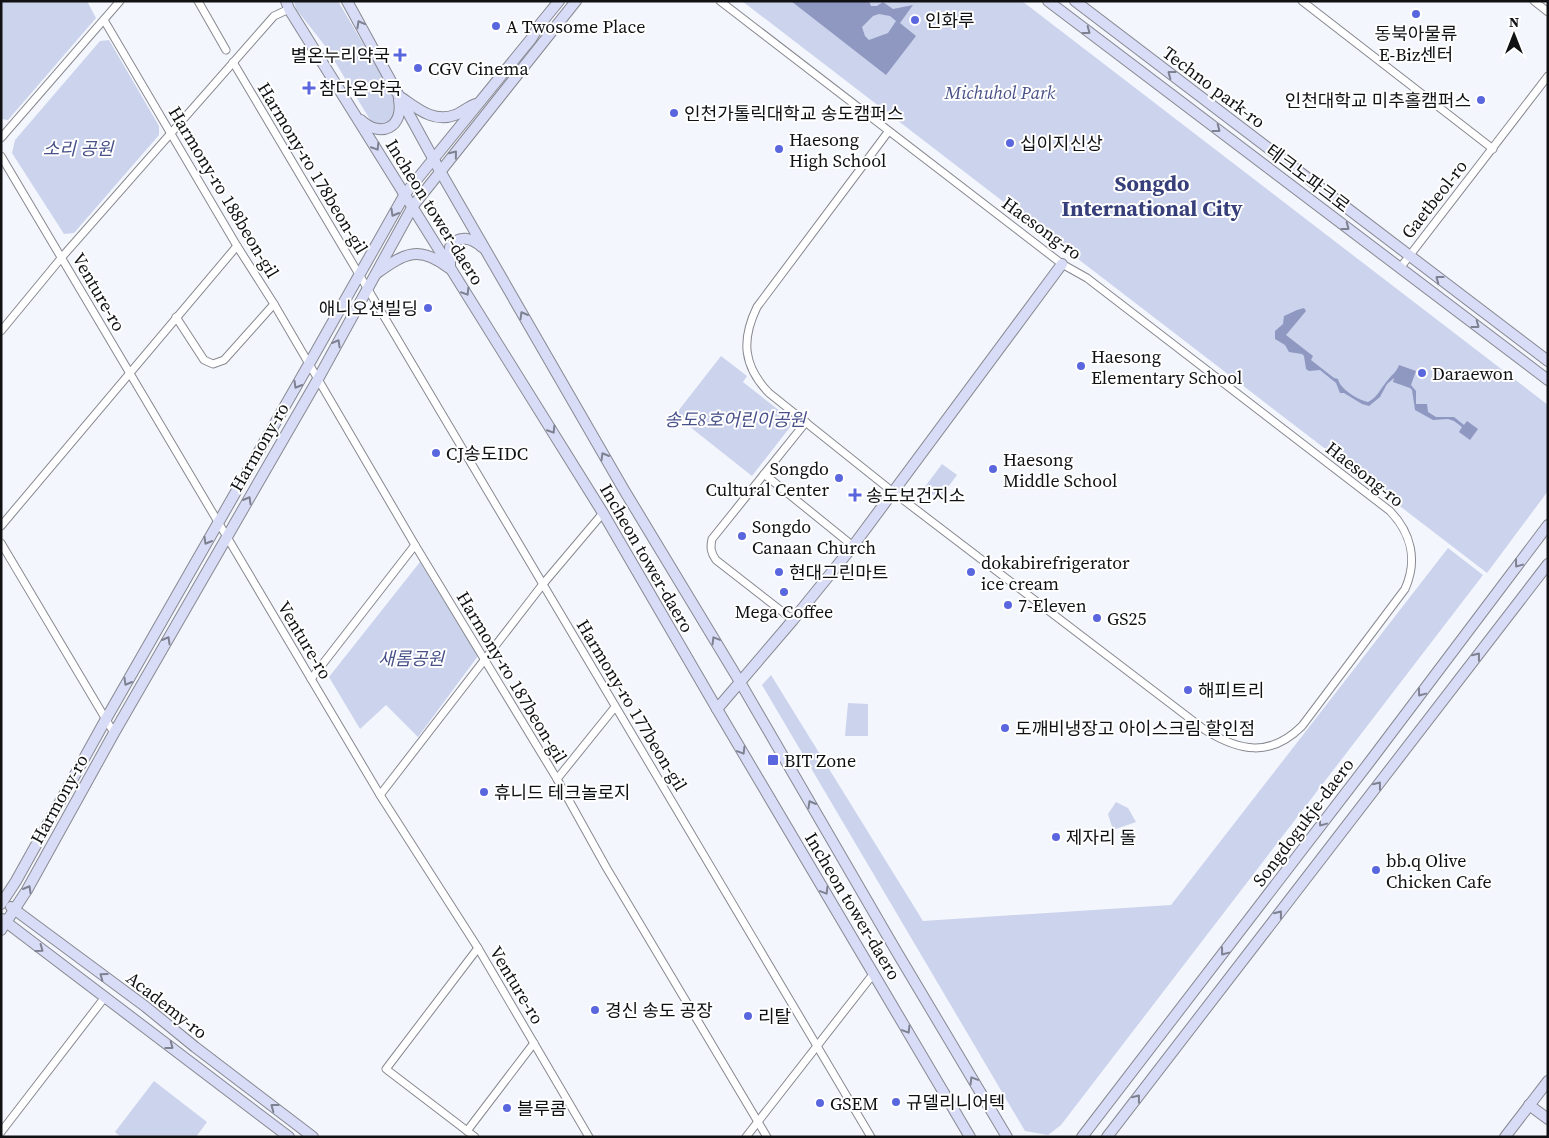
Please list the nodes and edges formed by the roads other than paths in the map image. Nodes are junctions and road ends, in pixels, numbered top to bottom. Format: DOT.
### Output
graph roads {
  1 [pos="120,1"];
  2 [pos="198,1"];
  3 [pos="347,1"];
  4 [pos="559,1"];
  5 [pos="576,1"];
  6 [pos="720,1"];
  7 [pos="1048,1"];
  8 [pos="1075,1"];
  9 [pos="1302,1"];
  10 [pos="1534,1"];
  11 [pos="285,4"];
  12 [pos="1548,12"];
  13 [pos="104,20"];
  14 [pos="226,50"];
  15 [pos="233,62"];
  16 [pos="1548,76"];
  17 [pos="398,94"];
  18 [pos="477,104"];
  19 [pos="351,107"];
  20 [pos="888,132"];
  21 [pos="171,134"];
  22 [pos="1,138"];
  23 [pos="1493,149"];
  24 [pos="1,156"];
  25 [pos="433,159"];
  26 [pos="440,171"];
  27 [pos="405,194"];
  28 [pos="413,206"];
  29 [pos="237,246"];
  30 [pos="484,249"];
  31 [pos="1409,255"];
  32 [pos="62,257"];
  33 [pos="1062,264"];
  34 [pos="452,268"];
  35 [pos="1400,268"];
  36 [pos="359,275"];
  37 [pos="374,275"];
  38 [pos="367,289"];
  39 [pos="274,304"];
  40 [pos="176,317"];
  41 [pos="1,331"];
  42 [pos="1548,361"];
  43 [pos="309,364"];
  44 [pos="129,374"];
  45 [pos="318,379"];
  46 [pos="1548,380"];
  47 [pos="806,422"];
  48 [pos="764,474"];
  49 [pos="893,492"];
  50 [pos="603,513"];
  51 [pos="218,522"];
  52 [pos="1548,525"];
  53 [pos="1,526"];
  54 [pos="226,537"];
  55 [pos="1,543"];
  56 [pos="415,545"];
  57 [pos="853,546"];
  58 [pos="1548,564"];
  59 [pos="543,584"];
  60 [pos="793,620"];
  61 [pos="484,660"];
  62 [pos="311,679"];
  63 [pos="740,682"];
  64 [pos="615,707"];
  65 [pos="717,709"];
  66 [pos="106,719"];
  67 [pos="114,733"];
  68 [pos="557,779"];
  69 [pos="380,795"];
  70 [pos="2,901"];
  71 [pos="16,910"];
  72 [pos="3,924"];
  73 [pos="478,948"];
  74 [pos="874,973"];
  75 [pos="105,997"];
  76 [pos="534,1043"];
  77 [pos="816,1045"];
  78 [pos="1548,1081"];
  79 [pos="1529,1105"];
  80 [pos="1548,1119"];
  81 [pos="758,1121"];
  82 [pos="467,1131"];
  83 [pos="1,1132"];
  84 [pos="1081,1135"];
  85 [pos="1007,1136"];
  86 [pos="288,1137"];
  87 [pos="313,1137"];
  88 [pos="475,1137"];
  89 [pos="589,1137"];
  90 [pos="746,1137"];
  91 [pos="767,1137"];
  92 [pos="871,1137"];
  93 [pos="970,1137"];
  94 [pos="1107,1137"];
  95 [pos="1505,1137"];
  1 -- 13 [label="street"];
  2 -- 14 [label="street"];
  17 -- 3 [label="main road, Incheon tower-daero, one-way"];
  4 -- 18 [label="main road, Harmony-ro"];
  26 -- 5 [label="main road, Harmony-ro, one-way"];
  6 -- 20 [label="street, Haesong-ro"];
  7 -- 35 [label="main road, 테크노파크로, one-way"];
  31 -- 8 [label="main road, Techno park-ro, one-way"];
  9 -- 23 [label="street"];
  10 -- 12 [label="street"];
  11 -- 15 [label="street"];
  11 -- 19 [label="main road, Incheon tower-daero"];
  13 -- 21 [label="street, Harmony-ro 188beon-gil"];
  13 -- 22 [label="street"];
  15 -- 21 [label="street"];
  15 -- 36 [label="street, Harmony-ro 178beon-gil"];
  16 -- 23 [label="street, Gaetbeol-ro"];
  17 -- 18 [label="main road"];
  17 -- 19 [label="main road"];
  17 -- 25 [label="main road, Incheon tower-daero"];
  18 -- 25 [label="main road, Harmony-ro"];
  19 -- 27 [label="main road, Incheon tower-daero, one-way"];
  20 -- 33 [label="street, Haesong-ro"];
  20 -- 47 [label="street, Haesong-ro"];
  21 -- 29 [label="street, Harmony-ro 188beon-gil"];
  21 -- 32 [label="street"];
  23 -- 31 [label="street, Gaetbeol-ro"];
  24 -- 32 [label="street, Venture-ro"];
  25 -- 26 [label="main road, Incheon tower-daero"];
  25 -- 27 [label="main road, Harmony-ro"];
  26 -- 28 [label="main road, Harmony-ro"];
  26 -- 30 [label="main road, Incheon tower-daero"];
  27 -- 28 [label="main road, Incheon tower-daero"];
  27 -- 36 [label="main road, Harmony-ro, one-way"];
  28 -- 34 [label="main road, Incheon tower-daero"];
  28 -- 37 [label="main road, Harmony-ro"];
  29 -- 39 [label="street, Harmony-ro 188beon-gil"];
  29 -- 40 [label="street"];
  30 -- 34 [label="main road"];
  63 -- 30 [label="main road, Incheon tower-daero, one-way"];
  31 -- 35 [label="street, Gaetbeol-ro"];
  42 -- 31 [label="main road, Techno park-ro, one-way"];
  32 -- 41 [label="street"];
  32 -- 44 [label="street, Venture-ro"];
  33 -- 49 [label="main road"];
  33 -- 49 [label="street, Haesong-ro"];
  34 -- 37 [label="main road"];
  34 -- 50 [label="main road, Incheon tower-daero, one-way"];
  35 -- 46 [label="main road, 테크노파크로, one-way"];
  36 -- 38 [label="street, Harmony-ro 178beon-gil"];
  36 -- 43 [label="main road, Harmony-ro"];
  37 -- 38 [label="main road, Harmony-ro"];
  45 -- 38 [label="main road, Harmony-ro, one-way"];
  38 -- 59 [label="street, Harmony-ro 177beon-gil"];
  39 -- 40 [label="street"];
  39 -- 43 [label="street, Harmony-ro 188beon-gil"];
  40 -- 44 [label="street"];
  43 -- 45 [label="street, Harmony-ro 188beon-gil"];
  43 -- 51 [label="main road, Harmony-ro, one-way"];
  44 -- 51 [label="street, Venture-ro"];
  44 -- 53 [label="street"];
  54 -- 45 [label="main road, Harmony-ro, one-way"];
  45 -- 56 [label="street, Harmony-ro 187beon-gil"];
  47 -- 48 [label="street"];
  47 -- 49 [label="street, Haesong-ro"];
  48 -- 57 [label="street"];
  48 -- 60 [label="street"];
  49 -- 57 [label="main road"];
  50 -- 59 [label="street"];
  50 -- 65 [label="main road, Incheon tower-daero"];
  51 -- 54 [label="street, Venture-ro"];
  51 -- 66 [label="main road, Harmony-ro, one-way"];
  52 -- 84 [label="main road, Songdogukje-daero, one-way"];
  54 -- 62 [label="street, Venture-ro"];
  67 -- 54 [label="main road, Harmony-ro, one-way"];
  55 -- 66 [label="street"];
  56 -- 61 [label="street, Harmony-ro 187beon-gil"];
  56 -- 62 [label="street"];
  57 -- 60 [label="main road"];
  94 -- 58 [label="main road, Songdogukje-daero, one-way"];
  59 -- 61 [label="street"];
  59 -- 64 [label="street, Harmony-ro 177beon-gil"];
  60 -- 63 [label="main road"];
  61 -- 68 [label="street, Harmony-ro 187beon-gil"];
  61 -- 69 [label="street"];
  62 -- 69 [label="street, Venture-ro"];
  63 -- 65 [label="main road"];
  85 -- 63 [label="main road, Incheon tower-daero, one-way"];
  64 -- 68 [label="street"];
  64 -- 77 [label="street, Harmony-ro 177beon-gil"];
  65 -- 74 [label="main road, Incheon tower-daero, one-way"];
  66 -- 67 [label="street"];
  66 -- 70 [label="main road, Harmony-ro"];
  71 -- 67 [label="main road, Harmony-ro, one-way"];
  68 -- 81 [label="street, Harmony-ro 187beon-gil"];
  69 -- 73 [label="street, Venture-ro"];
  70 -- 71 [label="main road, Academy-ro"];
  71 -- 72 [label="main road, Harmony-ro"];
  87 -- 71 [label="main road, Academy-ro, one-way"];
  72 -- 75 [label="main road, Academy-ro, one-way"];
  73 -- 76 [label="street, Venture-ro"];
  73 -- 82 [label="street"];
  74 -- 77 [label="street"];
  74 -- 93 [label="main road, Incheon tower-daero, one-way"];
  75 -- 83 [label="street"];
  75 -- 86 [label="main road, Academy-ro, one-way"];
  76 -- 82 [label="street"];
  76 -- 89 [label="street, Venture-ro"];
  77 -- 81 [label="street"];
  77 -- 92 [label="street, Harmony-ro 177beon-gil"];
  78 -- 79 [label="main road"];
  79 -- 80 [label="main road"];
  79 -- 95 [label="main road"];
  81 -- 90 [label="street"];
  81 -- 91 [label="street, Harmony-ro 187beon-gil"];
  82 -- 88 [label="street"];
}
